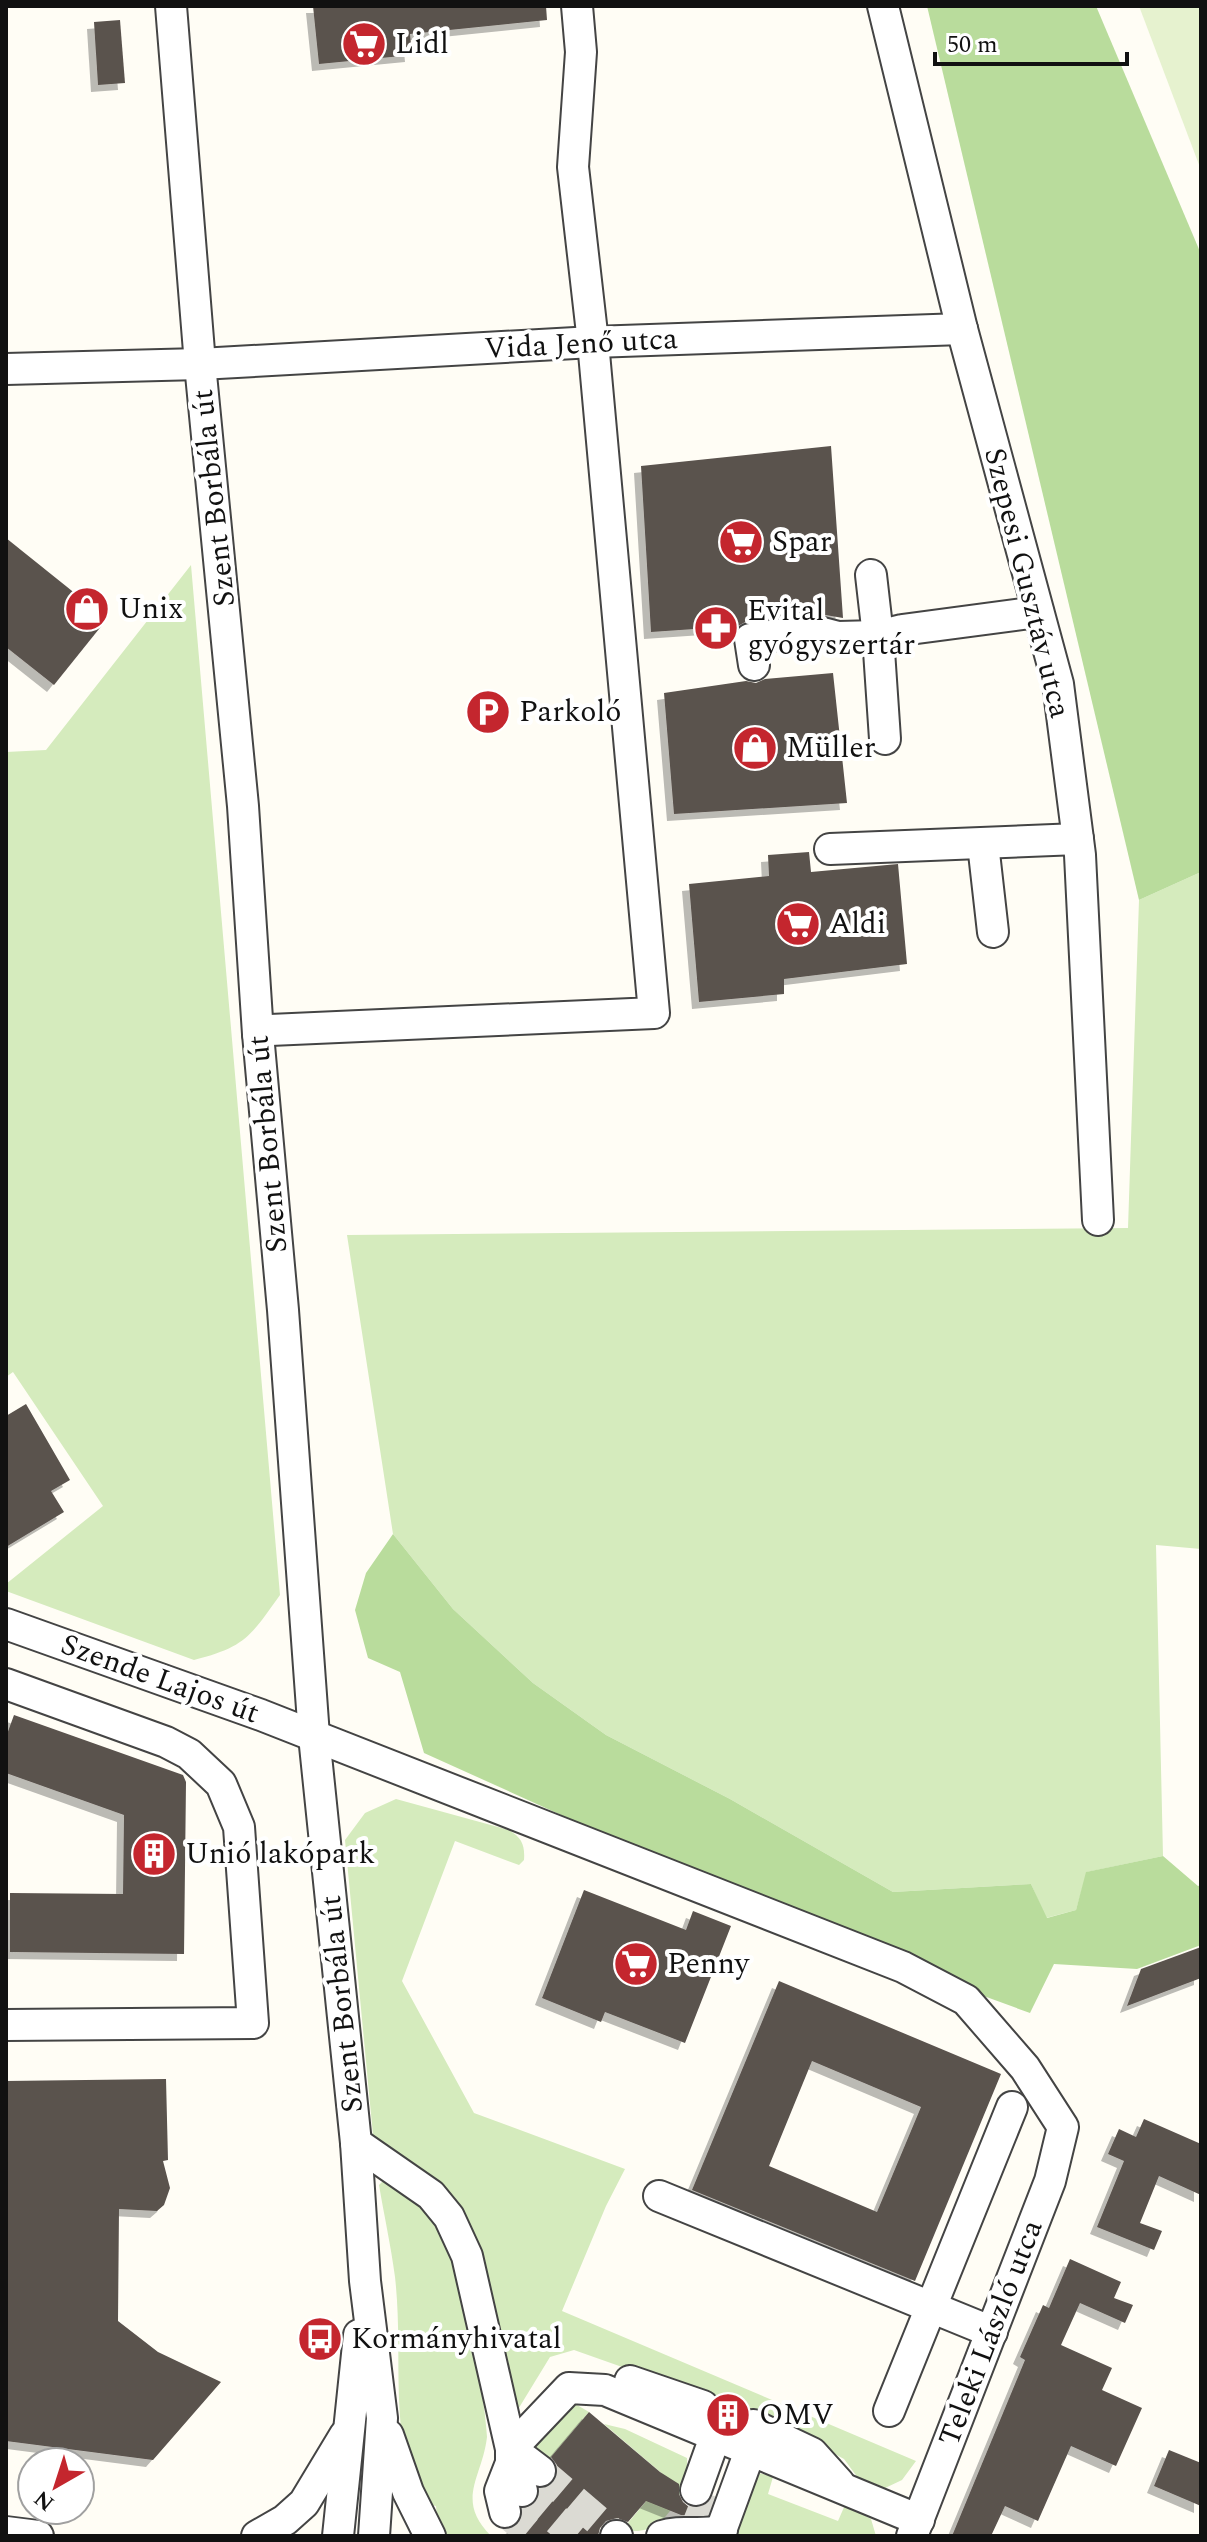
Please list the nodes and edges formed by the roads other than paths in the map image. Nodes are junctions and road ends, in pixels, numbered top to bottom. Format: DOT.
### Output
graph roads {
  1 [pos="171,6"];
  2 [pos="577,6"];
  3 [pos="883,6"];
  4 [pos="962,329"];
  5 [pos="593,342"];
  6 [pos="200,364"];
  7 [pos="6,369"];
  8 [pos="871,575"];
  9 [pos="1038,612"];
  10 [pos="878,636"];
  11 [pos="754,665"];
  12 [pos="885,739"];
  13 [pos="1078,839"];
  14 [pos="983,844"];
  15 [pos="830,849"];
  16 [pos="993,932"];
  17 [pos="258,1034"];
  18 [pos="1098,1220"];
  19 [pos="6,1624"];
  20 [pos="6,1684"];
  21 [pos="314,1736"];
  22 [pos="6,2025"];
  23 [pos="1012,2107"];
  24 [pos="1063,2127"];
  25 [pos="356,2143"];
  26 [pos="659,2196"];
  27 [pos="365,2281"];
  28 [pos="931,2307"];
  29 [pos="992,2332"];
  30 [pos="569,2388"];
  31 [pos="703,2406"];
  32 [pos="889,2411"];
  33 [pos="382,2418"];
  34 [pos="350,2426"];
  35 [pos="736,2439"];
  36 [pos="695,2521"];
  37 [pos="915,2528"];
  38 [pos="6,2532"];
  39 [pos="38,2536"];
  40 [pos="257,2536"];
  41 [pos="338,2536"];
  42 [pos="374,2536"];
  43 [pos="430,2536"];
  1 -- 6 [label="street, Szent Borbála út"];
  2 -- 5 [label="street"];
  3 -- 4 [label="street, Szepesi Gusztáv utca"];
  4 -- 5 [label="street, Vida Jenő utca"];
  4 -- 9 [label="street, Szepesi Gusztáv utca"];
  5 -- 6 [label="street, Vida Jenő utca"];
  5 -- 17 [label="street"];
  6 -- 7 [label="street, Vida Jenő utca"];
  6 -- 17 [label="street, Szent Borbála út"];
  8 -- 10 [label="street"];
  9 -- 10 [label="street"];
  9 -- 13 [label="street, Szepesi Gusztáv utca"];
  10 -- 11 [label="street"];
  10 -- 12 [label="street"];
  13 -- 14 [label="street"];
  13 -- 18 [label="street, Szepesi Gusztáv utca"];
  14 -- 15 [label="street"];
  14 -- 16 [label="street"];
  17 -- 21 [label="street, Szent Borbála út"];
  19 -- 21 [label="street, Szende Lajos út"];
  20 -- 22 [label="street"];
  21 -- 24 [label="street, Szende Lajos út"];
  21 -- 25 [label="street, Szent Borbála út"];
  23 -- 28 [label="street"];
  24 -- 29 [label="street, Teleki László utca"];
  25 -- 27 [label="street, Szent Borbála út"];
  25 -- 30 [label="street"];
  26 -- 28 [label="street"];
  27 -- 33 [label="street, Szent Borbála út"];
  27 -- 34 [label="street, Szent Borbála út"];
  28 -- 29 [label="street"];
  28 -- 32 [label="street"];
  29 -- 37 [label="street, Teleki László utca"];
  30 -- 31 [label="street"];
  30 -- 35 [label="street"];
  33 -- 42 [label="street, Szent Borbála út"];
  33 -- 43 [label="street"];
  34 -- 40 [label="street"];
  34 -- 41 [label="street, Szent Borbála út"];
  35 -- 36 [label="street"];
  35 -- 36 [label="street"];
  35 -- 37 [label="street"];
  38 -- 39 [label="street"];
}
